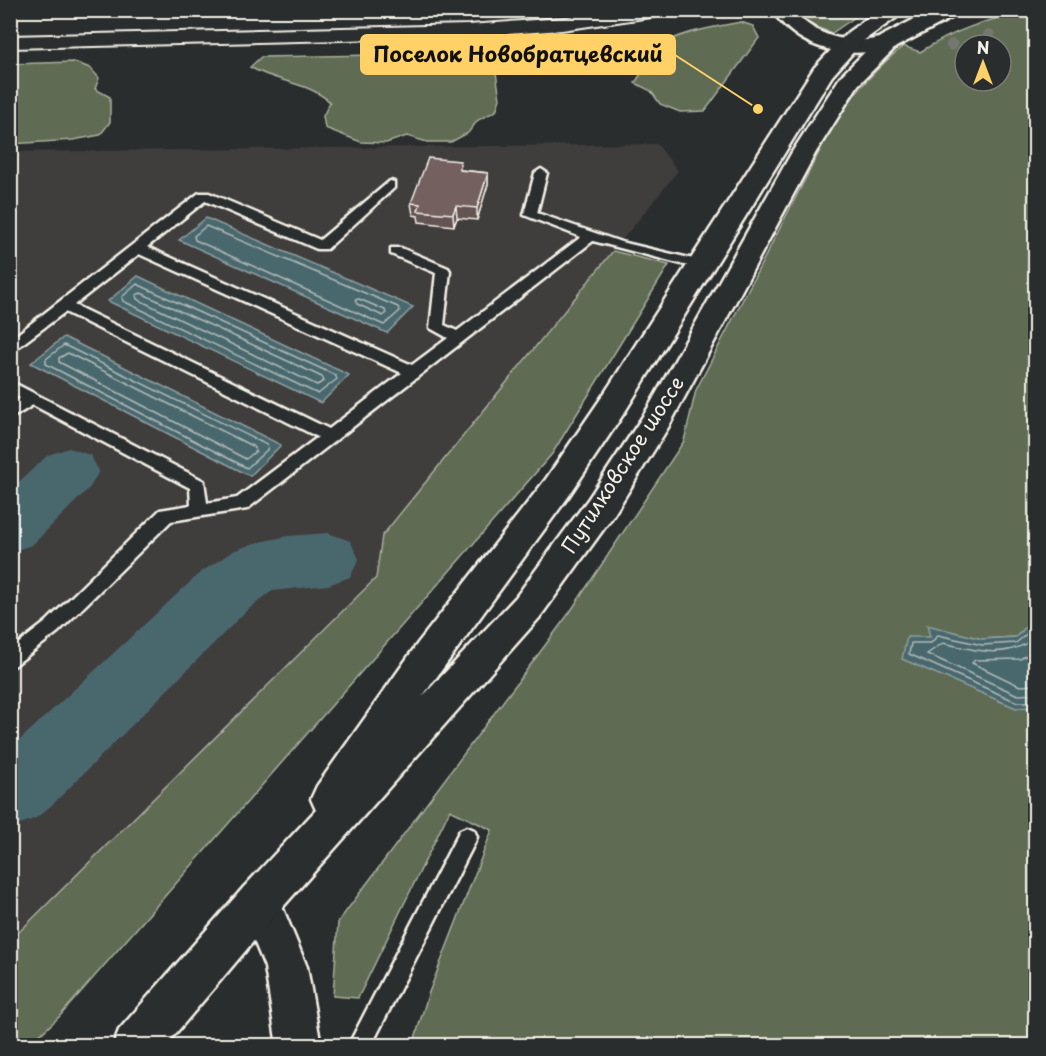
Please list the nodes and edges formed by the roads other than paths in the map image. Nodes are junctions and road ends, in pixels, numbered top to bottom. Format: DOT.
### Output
graph roads {
  1 [pos="658,10"];
  2 [pos="782,10"];
  3 [pos="897,10"];
  4 [pos="949,10"];
  5 [pos="10,42"];
  6 [pos="888,42"];
  7 [pos="842,47"];
  8 [pos="541,173"];
  9 [pos="390,185"];
  10 [pos="591,236"];
  11 [pos="138,248"];
  12 [pos="396,251"];
  13 [pos="701,265"];
  14 [pos="64,306"];
  15 [pos="459,337"];
  16 [pos="10,348"];
  17 [pos="413,372"];
  18 [pos="10,386"];
  19 [pos="32,397"];
  20 [pos="10,414"];
  21 [pos="330,436"];
  22 [pos="200,510"];
  23 [pos="10,661"];
  24 [pos="467,837"];
  25 [pos="259,902"];
  26 [pos="135,1046"];
  27 [pos="300,1046"];
  28 [pos="359,1046"];
  1 -- 5 [label="street"];
  2 -- 7 [label="main road"];
  3 -- 7 [label="main road, Путилковское шоссе"];
  4 -- 6 [label="main road, Путилковское шоссе"];
  6 -- 7 [label="main road"];
  6 -- 25 [label="main road, Путилковское шоссе"];
  7 -- 13 [label="main road, Путилковское шоссе"];
  8 -- 10 [label="lane"];
  9 -- 11 [label="lane"];
  10 -- 13 [label="lane"];
  10 -- 15 [label="lane"];
  11 -- 14 [label="lane"];
  11 -- 17 [label="lane"];
  12 -- 15 [label="lane"];
  13 -- 25 [label="main road, Путилковское шоссе"];
  14 -- 16 [label="lane"];
  14 -- 21 [label="lane"];
  15 -- 17 [label="lane"];
  17 -- 21 [label="lane"];
  18 -- 19 [label="lane"];
  19 -- 20 [label="lane"];
  19 -- 22 [label="lane"];
  21 -- 22 [label="lane"];
  22 -- 23 [label="lane"];
  24 -- 28 [label="lane"];
  25 -- 26 [label="main road"];
  25 -- 27 [label="main road"];
}
